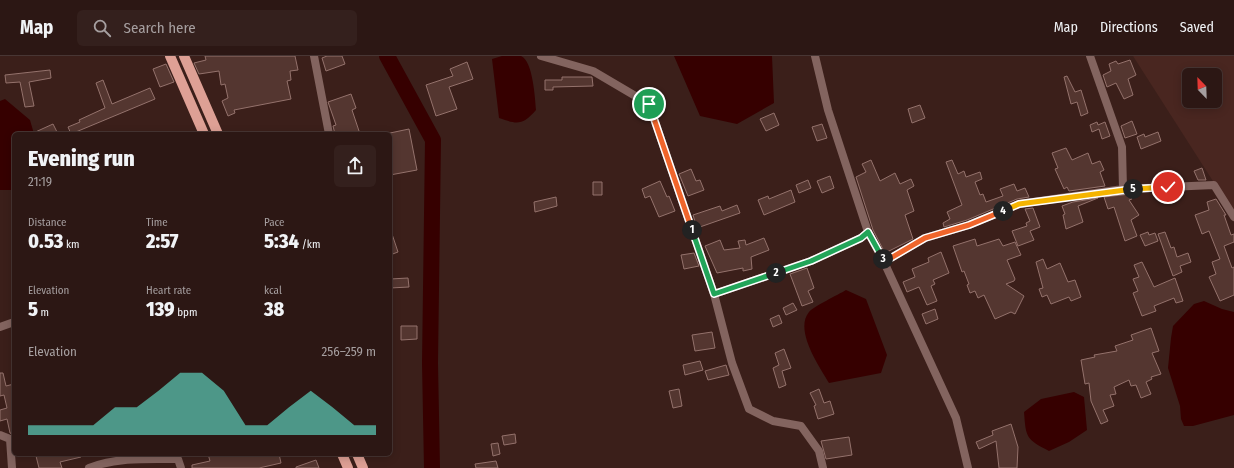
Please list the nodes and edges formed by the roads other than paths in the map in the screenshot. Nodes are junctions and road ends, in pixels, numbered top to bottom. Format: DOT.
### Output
graph roads {
  1 [pos="170,56"];
  2 [pos="184,56"];
  3 [pos="314,56"];
  4 [pos="541,56"];
  5 [pos="815,56"];
  6 [pos="1090,56"];
  7 [pos="209,112"];
  8 [pos="197,118"];
  9 [pos="203,132"];
  10 [pos="217,132"];
  11 [pos="329,132"];
  12 [pos="1123,189"];
  13 [pos="1234,216"];
  14 [pos="868,232"];
  15 [pos="884,262"];
  16 [pos="714,294"];
  17 [pos="12,323"];
  18 [pos="0,327"];
  19 [pos="0,436"];
  20 [pos="343,456"];
  21 [pos="358,456"];
  22 [pos="363,456"];
  23 [pos="362,467"];
  24 [pos="12,468"];
  25 [pos="89,468"];
  26 [pos="181,468"];
  27 [pos="348,468"];
  28 [pos="823,468"];
  29 [pos="968,468"];
  1 -- 8 [label="main road"];
  2 -- 7 [label="main road"];
  3 -- 11 [label="street"];
  4 -- 16 [label="street"];
  5 -- 14 [label="street"];
  6 -- 12 [label="street"];
  7 -- 8 [label="main road"];
  7 -- 10 [label="main road"];
  8 -- 9 [label="main road"];
  12 -- 13 [label="street"];
  12 -- 15 [label="street"];
  14 -- 15 [label="street"];
  14 -- 16 [label="street"];
  15 -- 29 [label="street"];
  16 -- 28 [label="street"];
  17 -- 18 [label="street"];
  19 -- 24 [label="street"];
  20 -- 27 [label="main road"];
  21 -- 23 [label="main road"];
  22 -- 23 [label="street"];
  25 -- 26 [label="street"];
}
